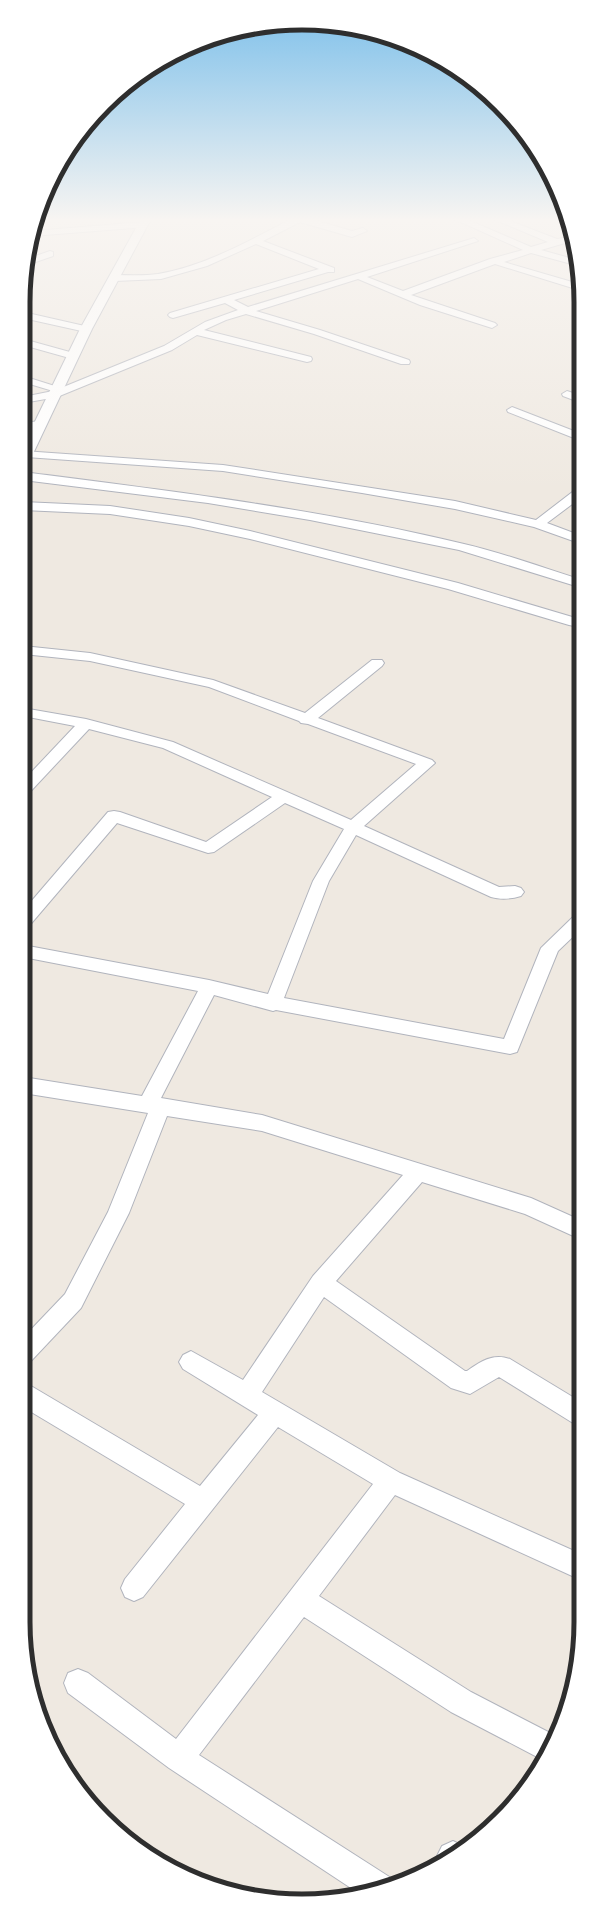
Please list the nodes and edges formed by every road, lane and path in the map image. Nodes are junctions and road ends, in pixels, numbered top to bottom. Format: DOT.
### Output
graph roads {
  1 [pos="97,309"];
  2 [pos="193,309"];
  3 [pos="243,309"];
  4 [pos="254,309"];
  5 [pos="445,309"];
  6 [pos="247,311"];
  7 [pos="173,315"];
  8 [pos="30,316"];
  9 [pos="492,324"];
  10 [pos="86,328"];
  11 [pos="195,332"];
  12 [pos="30,344"];
  13 [pos="74,356"];
  14 [pos="307,359"];
  15 [pos="405,362"];
  16 [pos="30,382"];
  17 [pos="55,392"];
  18 [pos="567,394"];
  19 [pos="574,397"];
  20 [pos="30,398"];
  21 [pos="512,410"];
  22 [pos="40,424"];
  23 [pos="30,425"];
  24 [pos="574,435"];
  25 [pos="30,446"];
  26 [pos="30,457"];
  27 [pos="30,477"];
  28 [pos="574,497"];
  29 [pos="564,504"];
  30 [pos="30,506"];
  31 [pos="574,507"];
  32 [pos="538,524"];
  33 [pos="574,537"];
  34 [pos="574,581"];
  35 [pos="574,622"];
  36 [pos="30,651"];
  37 [pos="377,663"];
  38 [pos="30,713"];
  39 [pos="306,720"];
  40 [pos="86,723"];
  41 [pos="30,783"];
  42 [pos="283,797"];
  43 [pos="353,827"];
  44 [pos="515,892"];
  45 [pos="30,914"];
  46 [pos="574,926"];
  47 [pos="30,952"];
  48 [pos="209,987"];
  49 [pos="273,1004"];
  50 [pos="30,1086"];
  51 [pos="155,1105"];
  52 [pos="419,1171"];
  53 [pos="574,1227"];
  54 [pos="321,1283"];
  55 [pos="30,1347"];
  56 [pos="191,1362"];
  57 [pos="247,1395"];
  58 [pos="30,1398"];
  59 [pos="574,1411"];
  60 [pos="275,1412"];
  61 [pos="391,1481"];
  62 [pos="203,1501"];
  63 [pos="574,1564"];
  64 [pos="134,1588"];
  65 [pos="300,1599"];
  66 [pos="78,1683"];
  67 [pos="544,1746"];
  68 [pos="178,1758"];
  69 [pos="373,1885"];
  1 -- 10 [label="main road"];
  2 -- 7 [label="street"];
  3 -- 6 [label="street"];
  4 -- 6 [label="street"];
  5 -- 9 [label="street"];
  6 -- 11 [label="street"];
  6 -- 15 [label="street"];
  8 -- 10 [label="street"];
  10 -- 13 [label="main road"];
  11 -- 14 [label="street"];
  11 -- 17 [label="street"];
  12 -- 13 [label="street"];
  13 -- 17 [label="main road"];
  16 -- 17 [label="street"];
  17 -- 20 [label="street"];
  17 -- 22 [label="main road"];
  18 -- 19 [label="street"];
  21 -- 24 [label="street"];
  22 -- 23 [label="street"];
  22 -- 25 [label="main road"];
  26 -- 32 [label="street"];
  27 -- 34 [label="street"];
  28 -- 29 [label="street"];
  29 -- 31 [label="street"];
  29 -- 32 [label="street"];
  30 -- 35 [label="street"];
  32 -- 33 [label="street"];
  36 -- 39 [label="street"];
  37 -- 39 [label="street"];
  38 -- 40 [label="street"];
  39 -- 43 [label="street"];
  40 -- 41 [label="street"];
  40 -- 42 [label="street"];
  42 -- 43 [label="street"];
  42 -- 45 [label="street"];
  43 -- 44 [label="street"];
  43 -- 49 [label="street"];
  46 -- 49 [label="street"];
  47 -- 48 [label="street"];
  48 -- 49 [label="street"];
  48 -- 51 [label="street"];
  50 -- 51 [label="street"];
  51 -- 52 [label="street"];
  51 -- 55 [label="street"];
  52 -- 53 [label="street"];
  52 -- 54 [label="street"];
  54 -- 57 [label="street"];
  54 -- 59 [label="street"];
  56 -- 57 [label="street"];
  57 -- 60 [label="street"];
  58 -- 62 [label="street"];
  60 -- 61 [label="street"];
  60 -- 62 [label="street"];
  61 -- 63 [label="street"];
  61 -- 65 [label="street"];
  62 -- 64 [label="street"];
  65 -- 67 [label="street"];
  65 -- 68 [label="street"];
  66 -- 68 [label="street"];
  68 -- 69 [label="street"];
}
